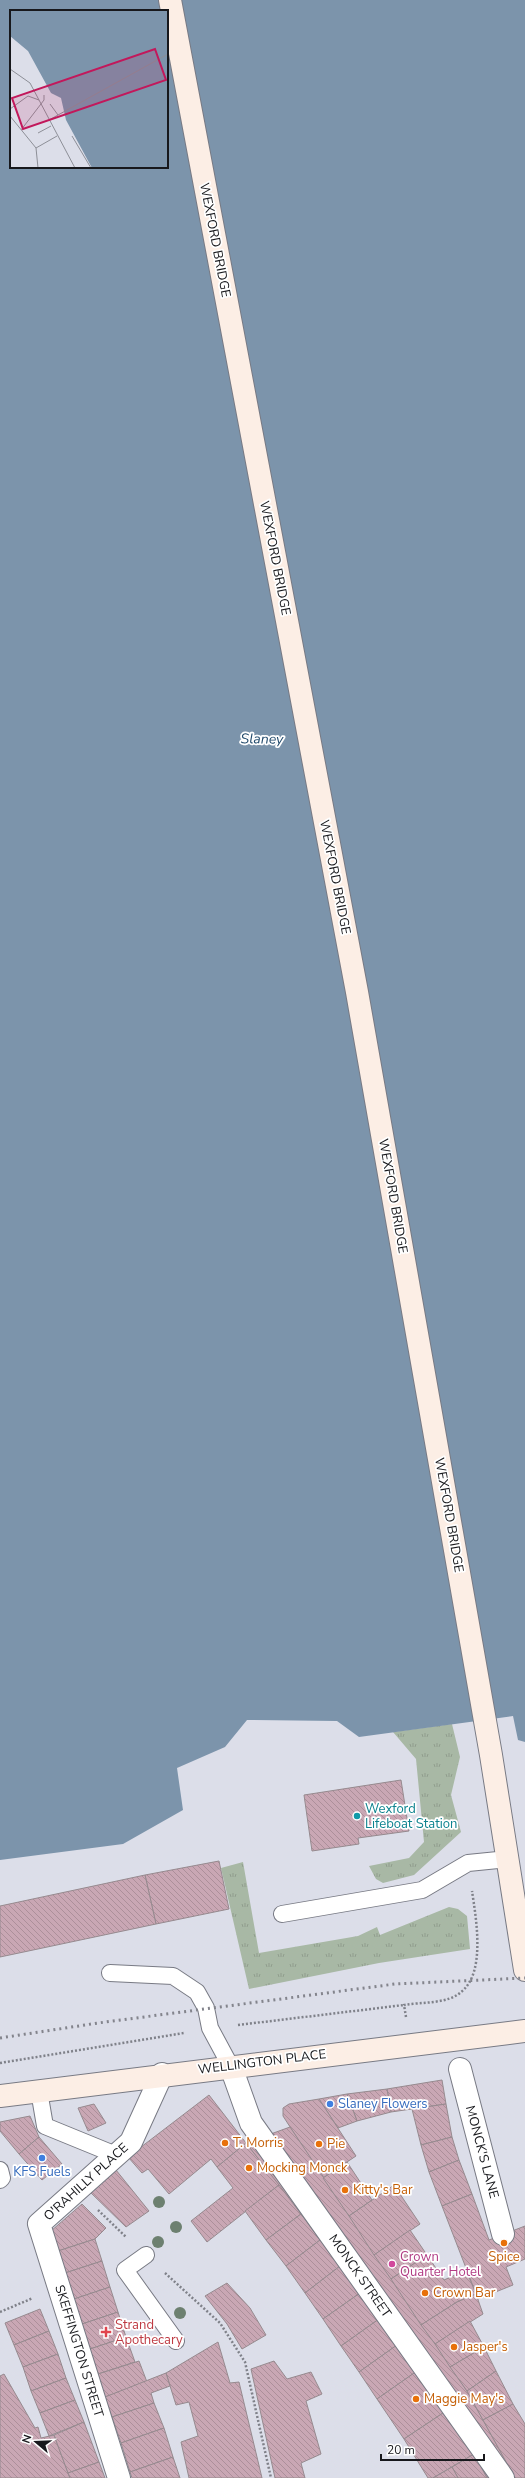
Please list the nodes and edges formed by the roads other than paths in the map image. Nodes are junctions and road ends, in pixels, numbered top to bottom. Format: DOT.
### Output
graph roads {
  1 [pos="170,0"];
  2 [pos="508,1858"];
  3 [pos="282,1914"];
  4 [pos="525,1970"];
  5 [pos="110,1973"];
  6 [pos="525,2031"];
  7 [pos="231,2067"];
  8 [pos="460,2069"];
  9 [pos="162,2074"];
  10 [pos="39,2091"];
  11 [pos="0,2096"];
  12 [pos="116,2155"];
  13 [pos="0,2170"];
  14 [pos="0,2180"];
  15 [pos="39,2224"];
  16 [pos="504,2234"];
  17 [pos="146,2255"];
  18 [pos="176,2341"];
  19 [pos="119,2478"];
  20 [pos="503,2478"];
  1 -- 2 [label="main road, WEXFORD BRIDGE"];
  2 -- 3 [label="lane"];
  2 -- 4 [label="main road, WEXFORD BRIDGE"];
  5 -- 7 [label="lane"];
  6 -- 7 [label="main road, WELLINGTON PLACE"];
  7 -- 9 [label="main road, WELLINGTON PLACE"];
  7 -- 20 [label="street, MONCK STREET"];
  8 -- 16 [label="street, MONCK'S LANE"];
  9 -- 10 [label="main road, WELLINGTON PLACE"];
  9 -- 12 [label="street, O'RAHILLY PLACE"];
  10 -- 11 [label="main road, WELLINGTON PLACE"];
  10 -- 12 [label="lane"];
  12 -- 15 [label="street, O'RAHILLY PLACE"];
  13 -- 14 [label="lane"];
  15 -- 19 [label="street, SKEFFINGTON STREET"];
  17 -- 18 [label="lane"];
}
